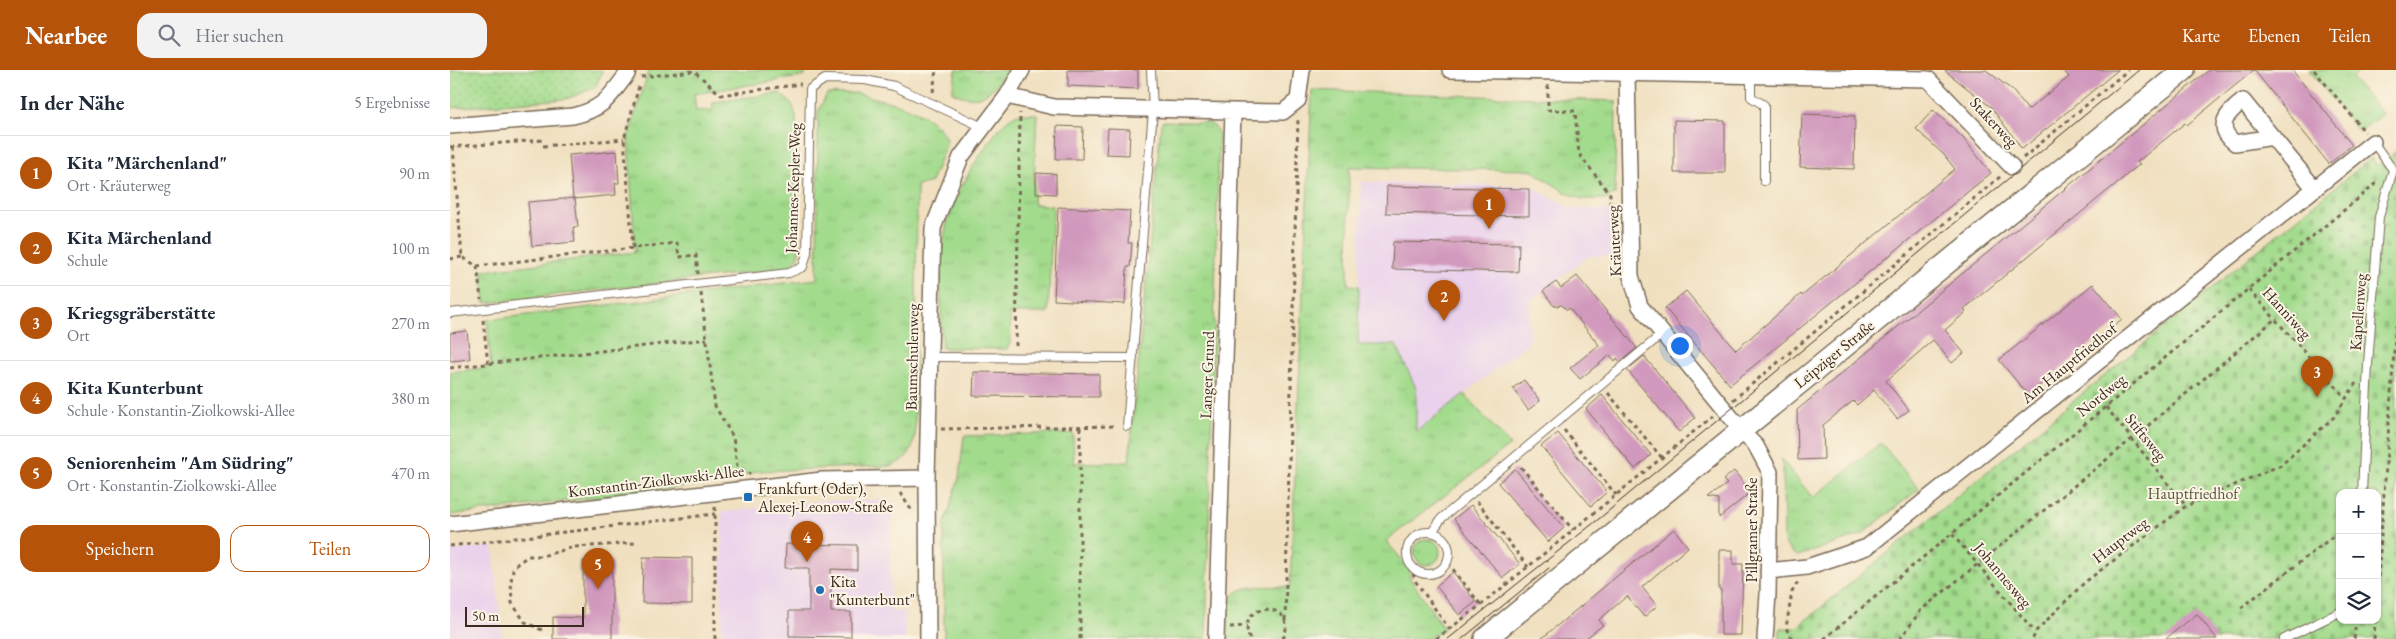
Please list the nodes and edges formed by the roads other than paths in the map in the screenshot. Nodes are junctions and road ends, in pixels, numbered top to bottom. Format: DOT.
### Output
graph roads {
  1 [pos="628,70"];
  2 [pos="1022,70"];
  3 [pos="1151,70"];
  4 [pos="1302,70"];
  5 [pos="1450,70"];
  6 [pos="2184,70"];
  7 [pos="1699,72"];
  8 [pos="1627,73"];
  9 [pos="1901,74"];
  10 [pos="1751,75"];
  11 [pos="1014,98"];
  12 [pos="1153,110"];
  13 [pos="1233,112"];
  14 [pos="450,126"];
  15 [pos="984,128"];
  16 [pos="2273,137"];
  17 [pos="2373,142"];
  18 [pos="2012,167"];
  19 [pos="1764,181"];
  20 [pos="2315,189"];
  21 [pos="450,313"];
  22 [pos="1662,334"];
  23 [pos="930,357"];
  24 [pos="1133,358"];
  25 [pos="1127,426"];
  26 [pos="1742,429"];
  27 [pos="927,478"];
  28 [pos="2362,489"];
  29 [pos="450,524"];
  30 [pos="1432,532"];
  31 [pos="1768,571"];
  32 [pos="2336,614"];
  33 [pos="928,639"];
  34 [pos="1216,639"];
  35 [pos="1485,639"];
  36 [pos="1765,639"];
  37 [pos="2284,639"];
  1 -- 14 [label="street"];
  2 -- 11 [label="street, Baumschulenweg"];
  3 -- 12 [label="lane"];
  4 -- 13 [label="street"];
  5 -- 8 [label="street, Stakerweg"];
  6 -- 26 [label="street, Leipziger Straße"];
  7 -- 8 [label="street, Stakerweg"];
  7 -- 10 [label="street, Stakerweg"];
  8 -- 22 [label="street, Kräuterweg"];
  9 -- 10 [label="street, Stakerweg"];
  9 -- 18 [label="street, Stakerweg"];
  10 -- 19 [label="lane"];
  11 -- 12 [label="street"];
  11 -- 15 [label="street, Baumschulenweg"];
  12 -- 13 [label="street"];
  12 -- 24 [label="lane"];
  13 -- 34 [label="street, Langer Grund"];
  15 -- 21 [label="lane, Johannes-Kepler-Weg"];
  15 -- 23 [label="street, Baumschulenweg"];
  16 -- 20 [label="street"];
  17 -- 20 [label="street, Am Hauptfriedhof"];
  17 -- 28 [label="lane, Kapellenweg"];
  20 -- 31 [label="street, Am Hauptfriedhof"];
  22 -- 26 [label="street, Kräuterweg"];
  22 -- 30 [label="lane"];
  23 -- 24 [label="lane"];
  23 -- 27 [label="street, Baumschulenweg"];
  24 -- 25 [label="lane"];
  26 -- 31 [label="street, Pillgramer Straße"];
  26 -- 35 [label="street, Leipziger Straße"];
  27 -- 29 [label="street, Konstantin-Ziolkowski-Allee"];
  27 -- 33 [label="street, Baumschulenweg"];
  30 -- 30 [label="lane"];
  31 -- 36 [label="street, Pillgramer Straße"];
  32 -- 37 [label="lane"];
}
